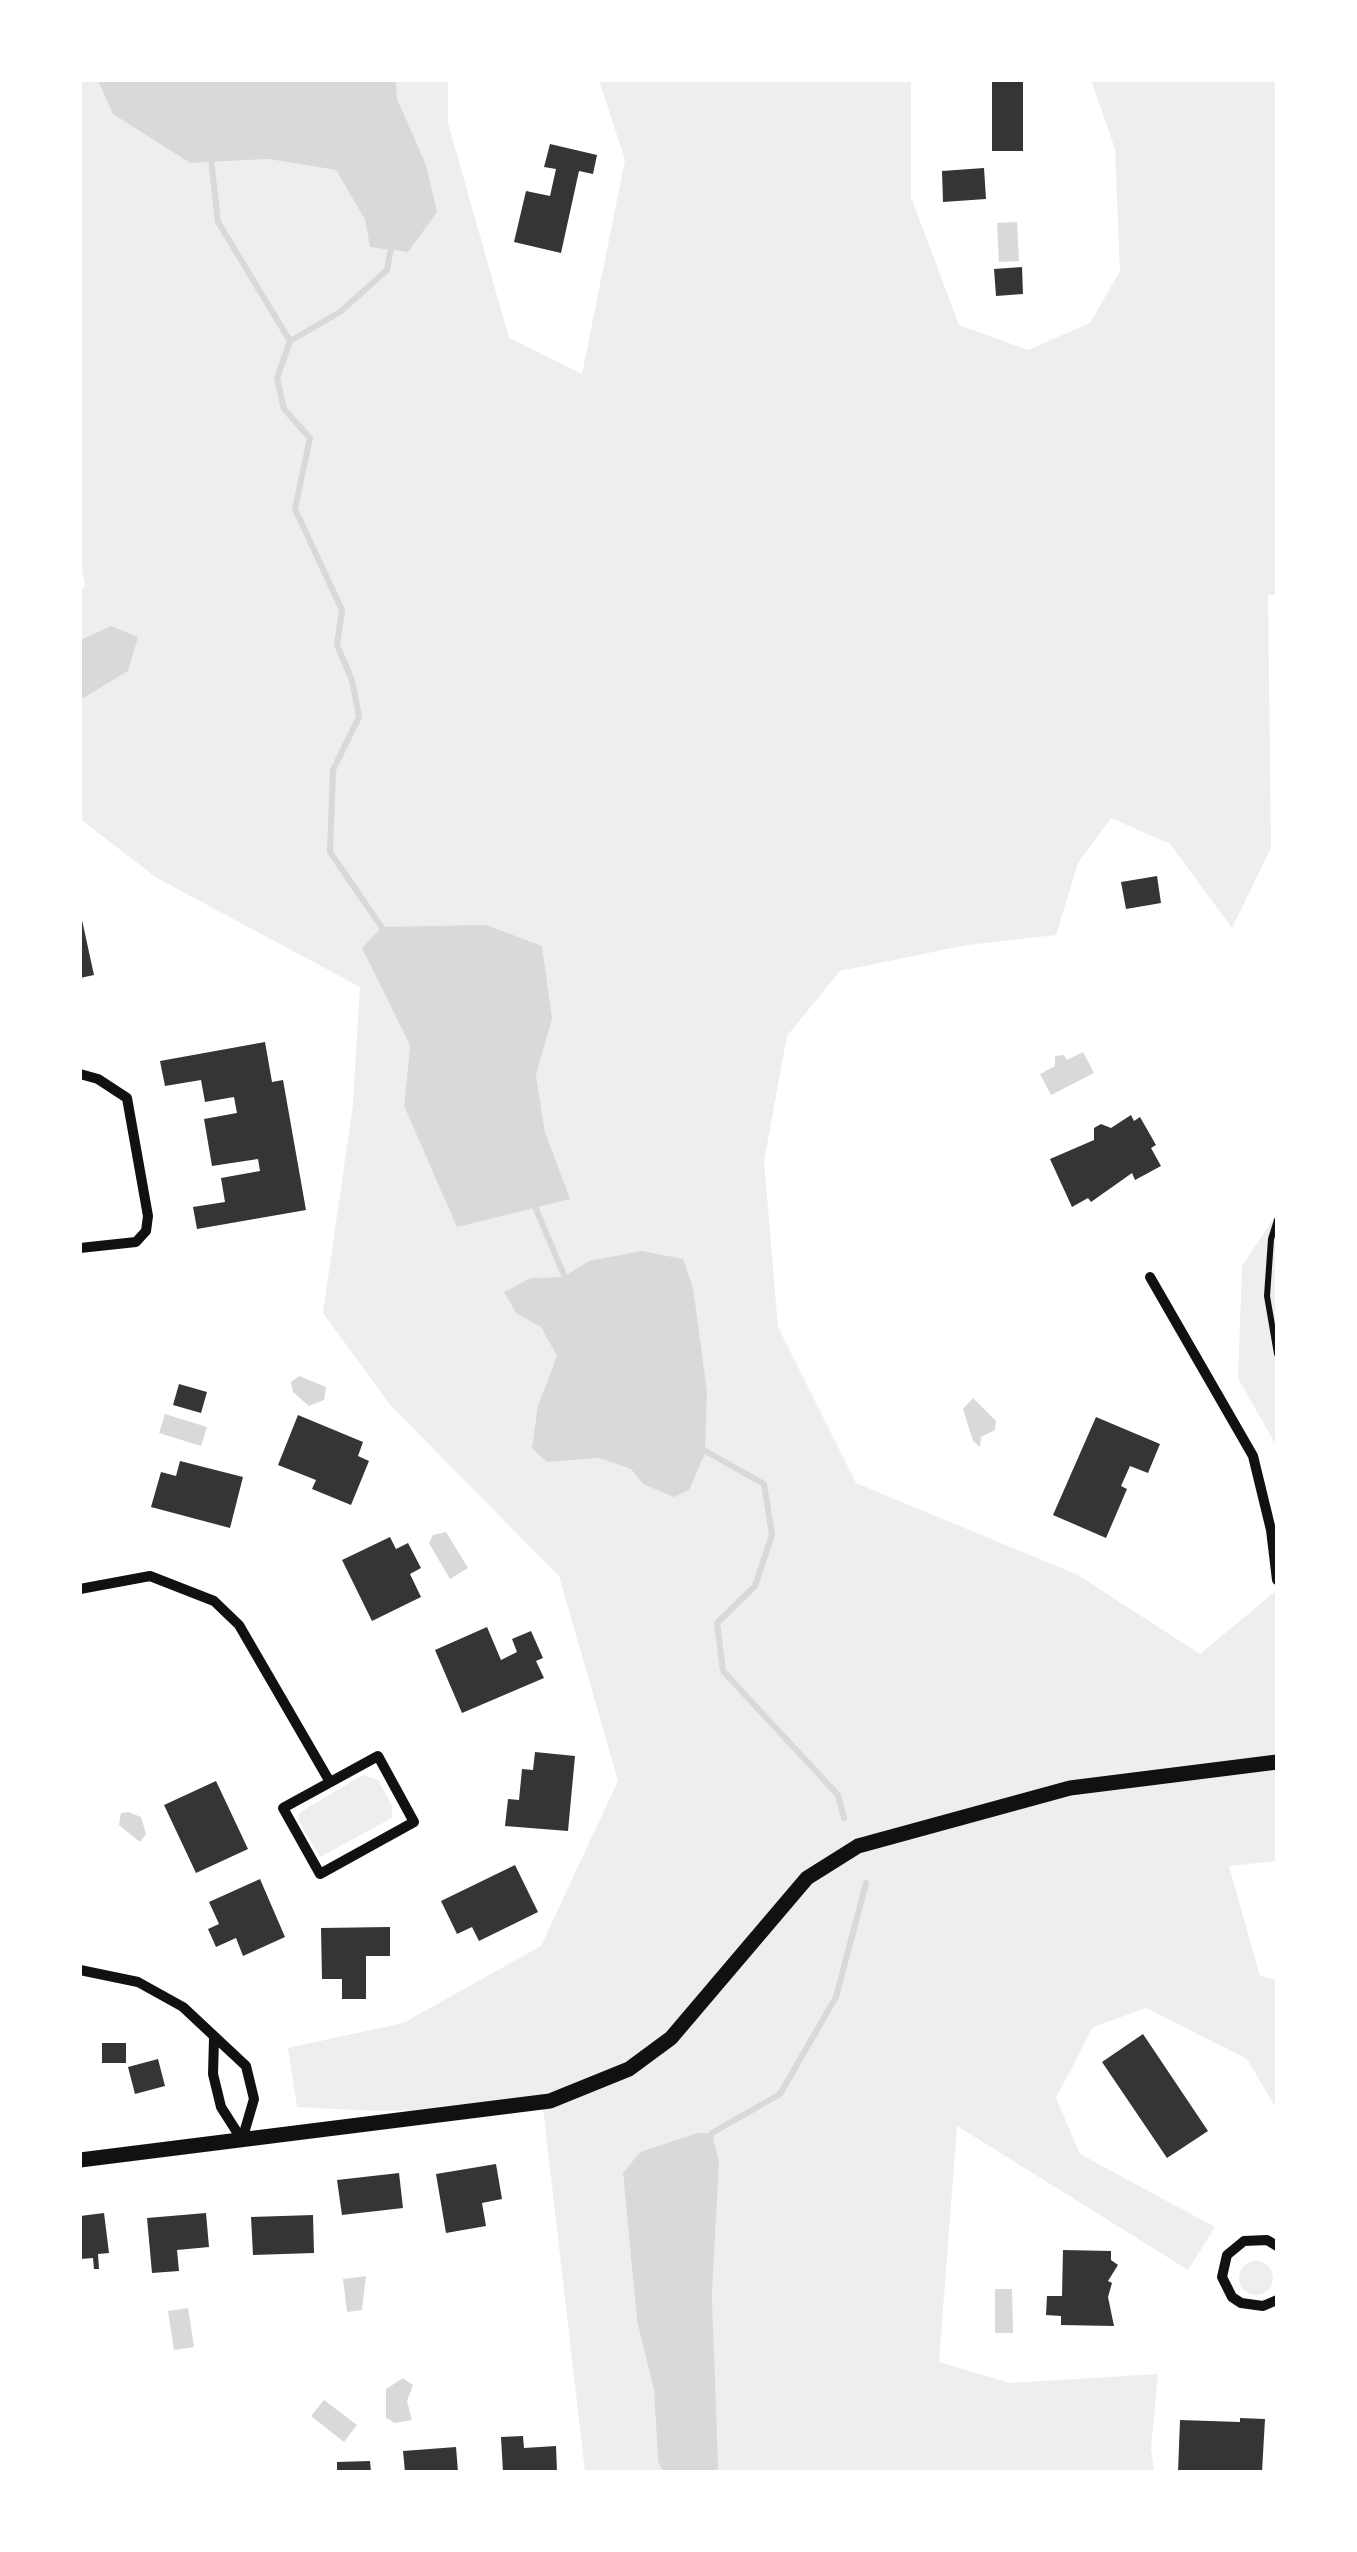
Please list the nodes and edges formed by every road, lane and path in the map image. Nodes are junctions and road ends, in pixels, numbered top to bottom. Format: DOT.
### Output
graph roads {
  1 [pos="80,1074"];
  2 [pos="1277,1220"];
  3 [pos="80,1249"];
  4 [pos="1150,1277"];
  5 [pos="1277,1354"];
  6 [pos="1277,1580"];
  7 [pos="80,1589"];
  8 [pos="1277,1762"];
  9 [pos="330,1782"];
  10 [pos="80,1970"];
  11 [pos="214,2039"];
  12 [pos="242,2140"];
  13 [pos="80,2160"];
  14 [pos="1277,2245"];
  15 [pos="1277,2300"];
  1 -- 3 [label="street"];
  2 -- 5 [label="lane"];
  4 -- 6 [label="street"];
  7 -- 9 [label="street"];
  8 -- 12 [label="street"];
  9 -- 9 [label="street"];
  10 -- 11 [label="street"];
  11 -- 12 [label="street"];
  11 -- 12 [label="street"];
  12 -- 13 [label="street"];
  14 -- 15 [label="street"];
}
